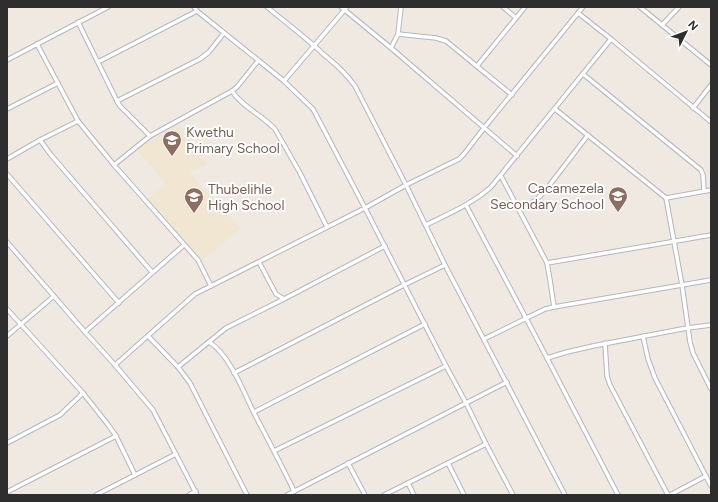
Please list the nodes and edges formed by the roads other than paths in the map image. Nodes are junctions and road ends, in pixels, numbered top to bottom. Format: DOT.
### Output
graph roads {
  1 [pos="108,7"];
  2 [pos="267,7"];
  3 [pos="341,7"];
  4 [pos="401,7"];
  5 [pos="503,7"];
  6 [pos="525,7"];
  7 [pos="583,7"];
  8 [pos="640,7"];
  9 [pos="679,7"];
  10 [pos="196,9"];
  11 [pos="346,9"];
  12 [pos="578,13"];
  13 [pos="516,18"];
  14 [pos="78,22"];
  15 [pos="662,25"];
  16 [pos="224,33"];
  17 [pos="398,34"];
  18 [pos="611,39"];
  19 [pos="37,44"];
  20 [pos="314,45"];
  21 [pos="391,48"];
  22 [pos="7,60"];
  23 [pos="258,61"];
  24 [pos="98,62"];
  25 [pos="711,65"];
  26 [pos="477,66"];
  27 [pos="583,74"];
  28 [pos="284,81"];
  29 [pos="58,83"];
  30 [pos="711,85"];
  31 [pos="232,91"];
  32 [pos="512,94"];
  33 [pos="117,102"];
  34 [pos="693,108"];
  35 [pos="7,109"];
  36 [pos="555,109"];
  37 [pos="78,121"];
  38 [pos="711,122"];
  39 [pos="484,128"];
  40 [pos="150,136"];
  41 [pos="588,136"];
  42 [pos="40,140"];
  43 [pos="517,156"];
  44 [pos="7,159"];
  45 [pos="114,165"];
  46 [pos="7,174"];
  47 [pos="502,176"];
  48 [pos="406,185"];
  49 [pos="711,190"];
  50 [pos="704,192"];
  51 [pos="666,198"];
  52 [pos="466,205"];
  53 [pos="365,208"];
  54 [pos="519,209"];
  55 [pos="426,226"];
  56 [pos="327,227"];
  57 [pos="711,234"];
  58 [pos="673,241"];
  59 [pos="7,242"];
  60 [pos="184,245"];
  61 [pos="385,246"];
  62 [pos="259,262"];
  63 [pos="547,263"];
  64 [pos="445,265"];
  65 [pos="152,272"];
  66 [pos="711,280"];
  67 [pos="404,285"];
  68 [pos="682,285"];
  69 [pos="212,286"];
  70 [pos="54,296"];
  71 [pos="284,299"];
  72 [pos="119,303"];
  73 [pos="554,306"];
  74 [pos="7,310"];
  75 [pos="525,318"];
  76 [pos="425,324"];
  77 [pos="20,325"];
  78 [pos="711,325"];
  79 [pos="687,328"];
  80 [pos="85,332"];
  81 [pos="7,336"];
  82 [pos="148,336"];
  83 [pos="643,336"];
  84 [pos="484,339"];
  85 [pos="209,342"];
  86 [pos="605,343"];
  87 [pos="547,358"];
  88 [pos="115,365"];
  89 [pos="446,366"];
  90 [pos="178,367"];
  91 [pos="234,373"];
  92 [pos="507,382"];
  93 [pos="711,390"];
  94 [pos="83,393"];
  95 [pos="466,403"];
  96 [pos="254,412"];
  97 [pos="116,436"];
  98 [pos="7,443"];
  99 [pos="486,444"];
  100 [pos="274,451"];
  101 [pos="176,454"];
  102 [pos="348,463"];
  103 [pos="448,463"];
  104 [pos="135,475"];
  105 [pos="706,476"];
  106 [pos="408,483"];
  107 [pos="711,486"];
  108 [pos="294,491"];
  109 [pos="7,492"];
  110 [pos="196,493"];
  111 [pos="96,495"];
  112 [pos="189,495"];
  113 [pos="247,495"];
  114 [pos="287,495"];
  115 [pos="365,495"];
  116 [pos="384,495"];
  117 [pos="414,495"];
  118 [pos="464,495"];
  119 [pos="513,495"];
  120 [pos="565,495"];
  121 [pos="618,495"];
  122 [pos="669,495"];
  1 -- 14 [label="street"];
  2 -- 20 [label="street"];
  3 -- 11 [label="street"];
  4 -- 17 [label="street"];
  5 -- 13 [label="street"];
  6 -- 13 [label="street"];
  7 -- 12 [label="street"];
  8 -- 15 [label="street"];
  9 -- 15 [label="street"];
  10 -- 16 [label="street"];
  10 -- 24 [label="street"];
  11 -- 20 [label="street"];
  11 -- 21 [label="street"];
  12 -- 18 [label="street"];
  12 -- 32 [label="street"];
  13 -- 26 [label="street"];
  14 -- 19 [label="street"];
  14 -- 24 [label="street"];
  15 -- 25 [label="street"];
  16 -- 23 [label="street"];
  16 -- 33 [label="street"];
  17 -- 21 [label="street"];
  17 -- 26 [label="street"];
  18 -- 27 [label="street"];
  18 -- 34 [label="street"];
  19 -- 22 [label="street"];
  19 -- 29 [label="street"];
  20 -- 28 [label="street"];
  20 -- 48 [label="street"];
  21 -- 39 [label="street"];
  23 -- 28 [label="street"];
  23 -- 31 [label="street"];
  24 -- 33 [label="street"];
  26 -- 32 [label="street"];
  27 -- 36 [label="street"];
  27 -- 50 [label="street"];
  28 -- 53 [label="street"];
  29 -- 35 [label="street"];
  29 -- 37 [label="street"];
  30 -- 34 [label="street"];
  31 -- 40 [label="street"];
  31 -- 56 [label="street"];
  32 -- 39 [label="street"];
  33 -- 40 [label="street"];
  34 -- 38 [label="street"];
  36 -- 41 [label="street"];
  36 -- 43 [label="street"];
  37 -- 42 [label="street"];
  37 -- 45 [label="street"];
  39 -- 43 [label="street"];
  39 -- 48 [label="street"];
  40 -- 45 [label="street"];
  41 -- 51 [label="street"];
  41 -- 54 [label="street"];
  42 -- 44 [label="street"];
  42 -- 65 [label="street"];
  43 -- 47 [label="street"];
  45 -- 60 [label="street"];
  46 -- 72 [label="street"];
  47 -- 52 [label="street"];
  47 -- 54 [label="street"];
  48 -- 53 [label="street"];
  48 -- 55 [label="street"];
  49 -- 50 [label="street"];
  50 -- 51 [label="street"];
  51 -- 58 [label="street"];
  52 -- 55 [label="street"];
  52 -- 75 [label="street"];
  53 -- 56 [label="street"];
  53 -- 61 [label="street"];
  54 -- 63 [label="street"];
  55 -- 64 [label="street"];
  56 -- 62 [label="street"];
  57 -- 58 [label="street"];
  58 -- 63 [label="street"];
  58 -- 68 [label="street"];
  59 -- 70 [label="street"];
  60 -- 65 [label="street"];
  60 -- 69 [label="street"];
  61 -- 67 [label="street"];
  61 -- 71 [label="street"];
  62 -- 69 [label="street"];
  62 -- 71 [label="street"];
  63 -- 73 [label="street"];
  64 -- 67 [label="street"];
  64 -- 84 [label="street"];
  65 -- 72 [label="street"];
  66 -- 68 [label="street"];
  67 -- 76 [label="street"];
  67 -- 91 [label="street"];
  68 -- 73 [label="street"];
  68 -- 79 [label="street"];
  69 -- 82 [label="street"];
  70 -- 77 [label="street"];
  70 -- 80 [label="street"];
  71 -- 85 [label="street"];
  72 -- 80 [label="street"];
  73 -- 75 [label="street"];
  74 -- 77 [label="street"];
  75 -- 84 [label="street"];
  75 -- 87 [label="street"];
  76 -- 89 [label="street"];
  76 -- 96 [label="street"];
  77 -- 81 [label="street"];
  77 -- 94 [label="street"];
  78 -- 79 [label="street"];
  79 -- 83 [label="street"];
  79 -- 93 [label="street"];
  80 -- 88 [label="street"];
  82 -- 88 [label="street"];
  82 -- 90 [label="street"];
  83 -- 86 [label="street"];
  83 -- 105 [label="street"];
  84 -- 92 [label="street"];
  85 -- 90 [label="street"];
  85 -- 91 [label="street"];
  86 -- 87 [label="street"];
  86 -- 122 [label="street"];
  87 -- 121 [label="street"];
  88 -- 101 [label="street"];
  89 -- 95 [label="street"];
  89 -- 100 [label="street"];
  90 -- 113 [label="street"];
  91 -- 96 [label="street"];
  92 -- 95 [label="street"];
  92 -- 120 [label="street"];
  94 -- 97 [label="street"];
  94 -- 98 [label="street"];
  95 -- 99 [label="street"];
  95 -- 102 [label="street"];
  96 -- 100 [label="street"];
  97 -- 104 [label="street"];
  97 -- 109 [label="street"];
  99 -- 103 [label="street"];
  99 -- 119 [label="street"];
  100 -- 108 [label="street"];
  101 -- 104 [label="street"];
  101 -- 110 [label="street"];
  102 -- 108 [label="street"];
  102 -- 115 [label="street"];
  103 -- 106 [label="street"];
  103 -- 118 [label="street"];
  104 -- 111 [label="street"];
  105 -- 107 [label="street"];
  105 -- 122 [label="street"];
  106 -- 116 [label="street"];
  106 -- 117 [label="street"];
  108 -- 114 [label="street"];
  110 -- 112 [label="street"];
}
